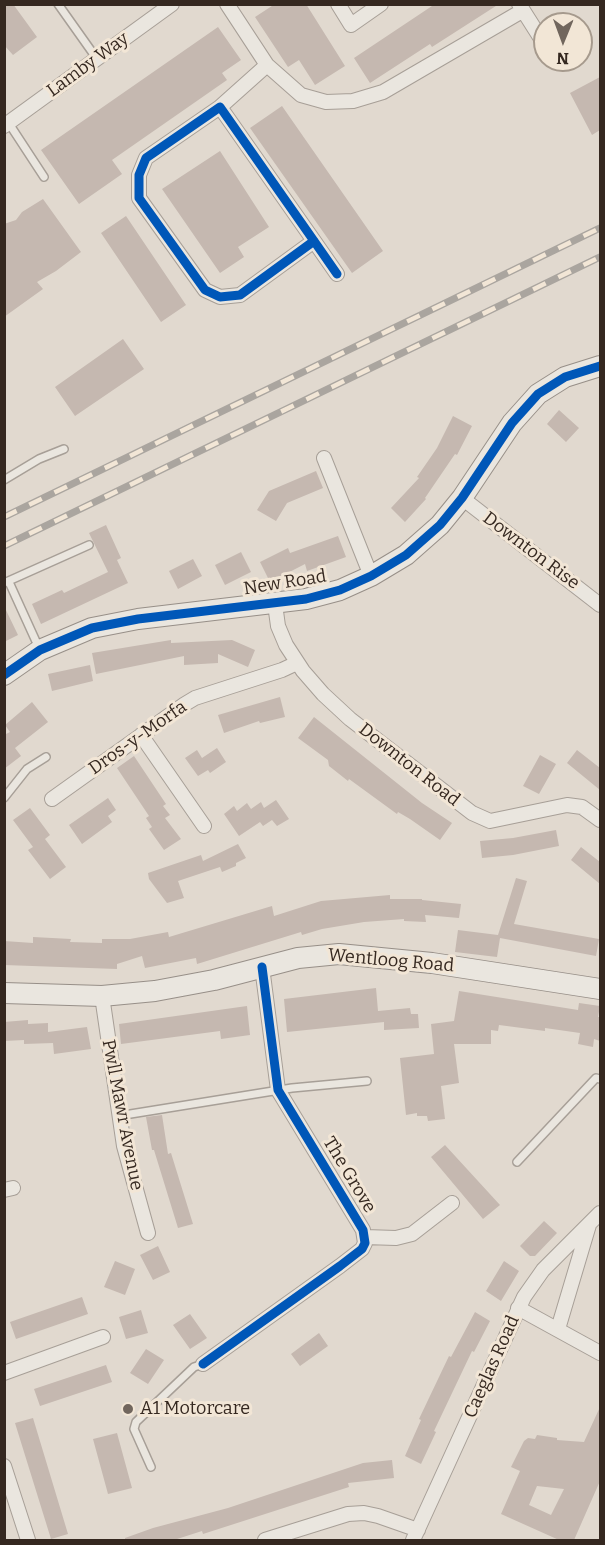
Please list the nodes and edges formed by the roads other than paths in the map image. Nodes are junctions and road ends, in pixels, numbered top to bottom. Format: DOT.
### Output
graph roads {
  1 [pos="58,4"];
  2 [pos="172,4"];
  3 [pos="227,4"];
  4 [pos="338,4"];
  5 [pos="381,4"];
  6 [pos="521,8"];
  7 [pos="533,26"];
  8 [pos="97,59"];
  9 [pos="267,65"];
  10 [pos="220,107"];
  11 [pos="6,122"];
  12 [pos="44,177"];
  13 [pos="314,241"];
  14 [pos="337,274"];
  15 [pos="600,366"];
  16 [pos="64,449"];
  17 [pos="324,458"];
  18 [pos="4,480"];
  19 [pos="462,498"];
  20 [pos="89,545"];
  21 [pos="371,576"];
  22 [pos="7,582"];
  23 [pos="275,604"];
  24 [pos="600,604"];
  25 [pos="40,650"];
  26 [pos="297,663"];
  27 [pos="4,675"];
  28 [pos="141,735"];
  29 [pos="46,757"];
  30 [pos="4,798"];
  31 [pos="52,799"];
  32 [pos="600,820"];
  33 [pos="204,826"];
  34 [pos="262,967"];
  35 [pos="600,990"];
  36 [pos="4,993"];
  37 [pos="102,996"];
  38 [pos="600,1079"];
  39 [pos="367,1081"];
  40 [pos="278,1090"];
  41 [pos="118,1116"];
  42 [pos="517,1162"];
  43 [pos="452,1203"];
  44 [pos="600,1213"];
  45 [pos="590,1224"];
  46 [pos="148,1233"];
  47 [pos="365,1237"];
  48 [pos="518,1308"];
  49 [pos="558,1329"];
  50 [pos="103,1336"];
  51 [pos="600,1353"];
  52 [pos="203,1364"];
  53 [pos="4,1373"];
  54 [pos="4,1466"];
  55 [pos="151,1467"];
  56 [pos="415,1535"];
  57 [pos="28,1540"];
  58 [pos="265,1540"];
  1 -- 8 [label="lane"];
  2 -- 8 [label="street, Lamby Way"];
  3 -- 9 [label="street"];
  4 -- 5 [label="street"];
  6 -- 7 [label="street"];
  6 -- 9 [label="street"];
  8 -- 11 [label="street, Lamby Way"];
  9 -- 10 [label="street"];
  10 -- 13 [label="street"];
  10 -- 13 [label="street"];
  11 -- 12 [label="lane"];
  13 -- 14 [label="street"];
  15 -- 19 [label="street, New Road"];
  16 -- 18 [label="lane"];
  17 -- 21 [label="street"];
  19 -- 21 [label="street, New Road"];
  19 -- 24 [label="street, Downton Rise"];
  20 -- 22 [label="lane"];
  21 -- 23 [label="street, New Road"];
  22 -- 25 [label="lane"];
  23 -- 25 [label="street, New Road"];
  23 -- 26 [label="street, Downton Road"];
  25 -- 27 [label="street, New Road"];
  26 -- 28 [label="street, Dros-y-Morfa"];
  26 -- 32 [label="street, Downton Road"];
  28 -- 31 [label="street, Dros-y-Morfa"];
  28 -- 33 [label="street"];
  29 -- 30 [label="lane"];
  34 -- 35 [label="street, Wentloog Road"];
  34 -- 37 [label="street, Wentloog Road"];
  34 -- 40 [label="street, The Grove"];
  36 -- 37 [label="street, Wentloog Road"];
  37 -- 41 [label="street, Pwll Mawr Avenue"];
  38 -- 42 [label="lane"];
  39 -- 40 [label="lane"];
  40 -- 41 [label="lane"];
  40 -- 47 [label="street, The Grove"];
  41 -- 46 [label="street, Pwll Mawr Avenue"];
  43 -- 47 [label="street"];
  44 -- 45 [label="street, Caeglas Road"];
  45 -- 48 [label="street, Caeglas Road"];
  45 -- 49 [label="street"];
  47 -- 52 [label="street, The Grove"];
  48 -- 49 [label="street"];
  48 -- 56 [label="street, Caeglas Road"];
  49 -- 51 [label="street"];
  50 -- 53 [label="street"];
  52 -- 55 [label="lane"];
  54 -- 57 [label="street"];
  56 -- 58 [label="street"];
}
